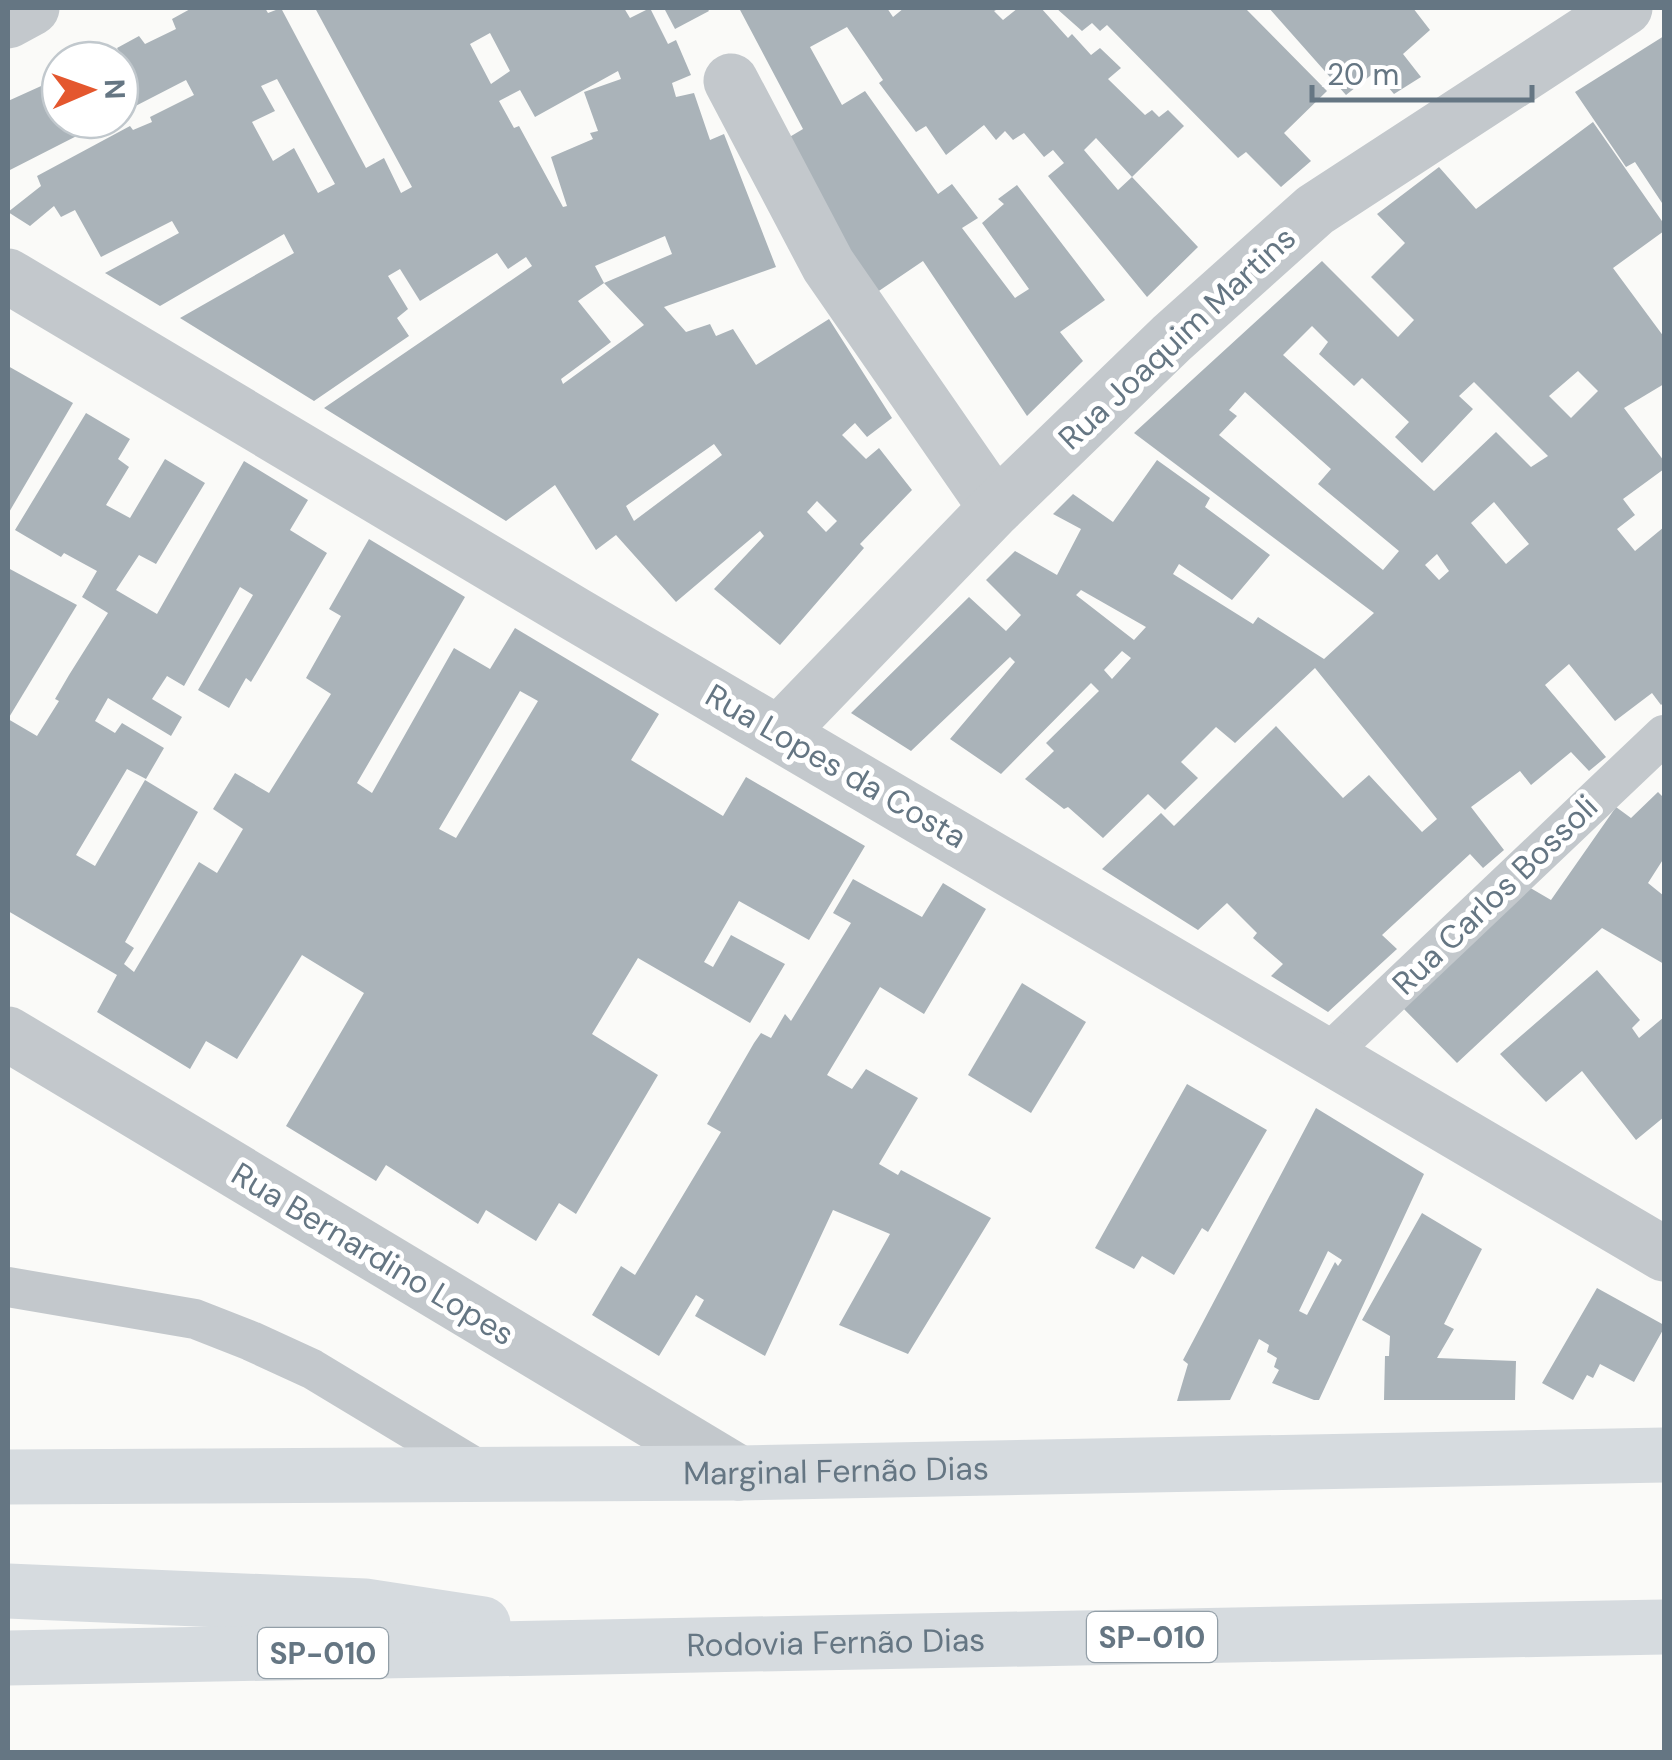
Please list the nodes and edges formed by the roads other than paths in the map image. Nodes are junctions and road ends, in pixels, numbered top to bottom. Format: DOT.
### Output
graph roads {
  1 [pos="32,8"];
  2 [pos="1625,8"];
  3 [pos="8,21"];
  4 [pos="730,81"];
  5 [pos="8,276"];
  6 [pos="996,508"];
  7 [pos="780,732"];
  8 [pos="1664,734"];
  9 [pos="8,1034"];
  10 [pos="1326,1056"];
  11 [pos="1664,1254"];
  12 [pos="8,1287"];
  13 [pos="1664,1455"];
  14 [pos="739,1473"];
  15 [pos="486,1474"];
  16 [pos="8,1477"];
  17 [pos="8,1591"];
  18 [pos="1664,1628"];
  19 [pos="639,1648"];
  20 [pos="8,1658"];
  1 -- 3 [label="street"];
  2 -- 6 [label="street, Rua Joaquim Martins"];
  4 -- 6 [label="street"];
  5 -- 7 [label="street, Rua Lopes da Costa"];
  6 -- 7 [label="street, Rua Joaquim Martins"];
  7 -- 10 [label="street, Rua Lopes da Costa"];
  8 -- 10 [label="lane, Rua Carlos Bossoli"];
  9 -- 14 [label="street, Rua Bernardino Lopes"];
  10 -- 11 [label="street, Rua Lopes da Costa"];
  12 -- 15 [label="lane"];
  13 -- 14 [label="main road, Marginal Fernão Dias"];
  14 -- 15 [label="main road, Marginal Fernão Dias"];
  15 -- 16 [label="main road, Marginal Fernão Dias"];
  17 -- 19 [label="main road"];
  18 -- 19 [label="main road, Rodovia Fernão Dias / SP-010"];
  19 -- 20 [label="main road, Rodovia Fernão Dias / SP-010"];
}
